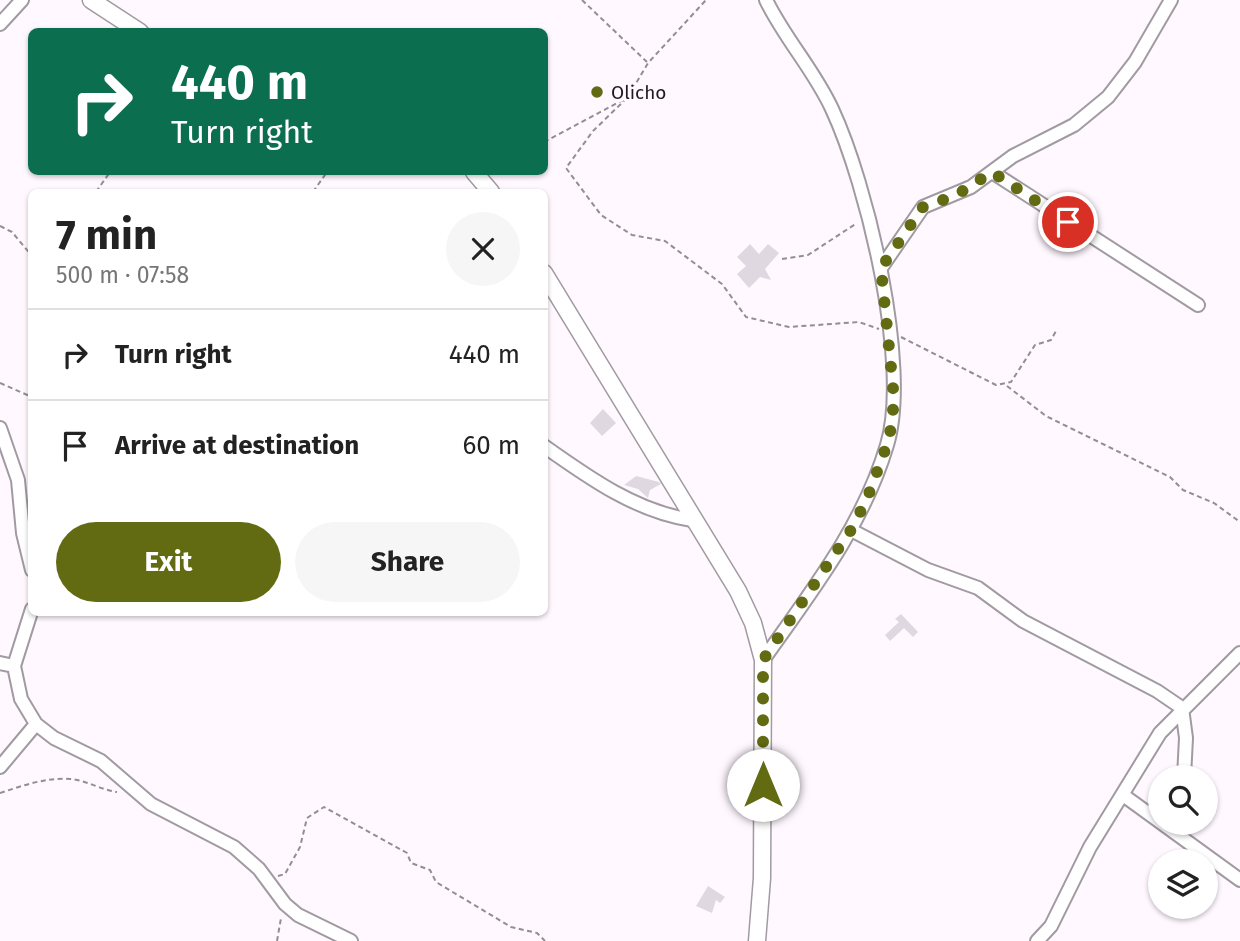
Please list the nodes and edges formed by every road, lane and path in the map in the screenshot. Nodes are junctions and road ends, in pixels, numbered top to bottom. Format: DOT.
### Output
graph roads {
  1 [pos="22,0"];
  2 [pos="91,0"];
  3 [pos="582,0"];
  4 [pos="706,0"];
  5 [pos="766,0"];
  6 [pos="1171,0"];
  7 [pos="0,24"];
  8 [pos="134,28"];
  9 [pos="648,63"];
  10 [pos="627,98"];
  11 [pos="548,140"];
  12 [pos="992,172"];
  13 [pos="477,175"];
  14 [pos="488,189"];
  15 [pos="868,219"];
  16 [pos="0,226"];
  17 [pos="28,251"];
  18 [pos="782,259"];
  19 [pos="881,268"];
  20 [pos="548,280"];
  21 [pos="1198,305"];
  22 [pos="1056,331"];
  23 [pos="889,333"];
  24 [pos="0,383"];
  25 [pos="1006,384"];
  26 [pos="28,395"];
  27 [pos="0,428"];
  28 [pos="548,449"];
  29 [pos="692,520"];
  30 [pos="1240,522"];
  31 [pos="851,530"];
  32 [pos="28,554"];
  33 [pos="30,616"];
  34 [pos="1240,653"];
  35 [pos="763,660"];
  36 [pos="0,663"];
  37 [pos="14,666"];
  38 [pos="1182,708"];
  39 [pos="36,724"];
  40 [pos="1185,765"];
  41 [pos="0,767"];
  42 [pos="0,793"];
  43 [pos="137,793"];
  44 [pos="1123,796"];
  45 [pos="1148,812"];
  46 [pos="1181,835"];
  47 [pos="266,877"];
  48 [pos="1240,880"];
  49 [pos="285,904"];
  50 [pos="277,941"];
  51 [pos="351,941"];
  52 [pos="545,941"];
  53 [pos="757,941"];
  54 [pos="1037,941"];
  1 -- 7 [label="street"];
  2 -- 8 [label="street"];
  3 -- 9 [label="path"];
  4 -- 9 [label="path"];
  5 -- 15 [label="street"];
  6 -- 12 [label="street"];
  9 -- 10 [label="path"];
  10 -- 11 [label="path"];
  10 -- 23 [label="path"];
  12 -- 19 [label="street"];
  12 -- 21 [label="street"];
  13 -- 14 [label="street"];
  15 -- 18 [label="path"];
  15 -- 19 [label="street"];
  16 -- 17 [label="path"];
  19 -- 23 [label="street"];
  20 -- 29 [label="street"];
  22 -- 25 [label="path"];
  23 -- 25 [label="path"];
  23 -- 31 [label="street"];
  24 -- 26 [label="path"];
  25 -- 30 [label="path"];
  27 -- 32 [label="street"];
  28 -- 29 [label="street"];
  29 -- 35 [label="street"];
  31 -- 35 [label="street"];
  31 -- 38 [label="street"];
  33 -- 37 [label="street"];
  34 -- 38 [label="street"];
  35 -- 53 [label="street"];
  36 -- 37 [label="street"];
  37 -- 39 [label="street"];
  38 -- 40 [label="street"];
  38 -- 44 [label="street"];
  39 -- 41 [label="street"];
  39 -- 43 [label="street"];
  42 -- 43 [label="path"];
  43 -- 47 [label="street"];
  44 -- 45 [label="street"];
  44 -- 54 [label="street"];
  46 -- 48 [label="street"];
  47 -- 49 [label="street"];
  47 -- 52 [label="path"];
  49 -- 50 [label="path"];
  49 -- 51 [label="street"];
}
